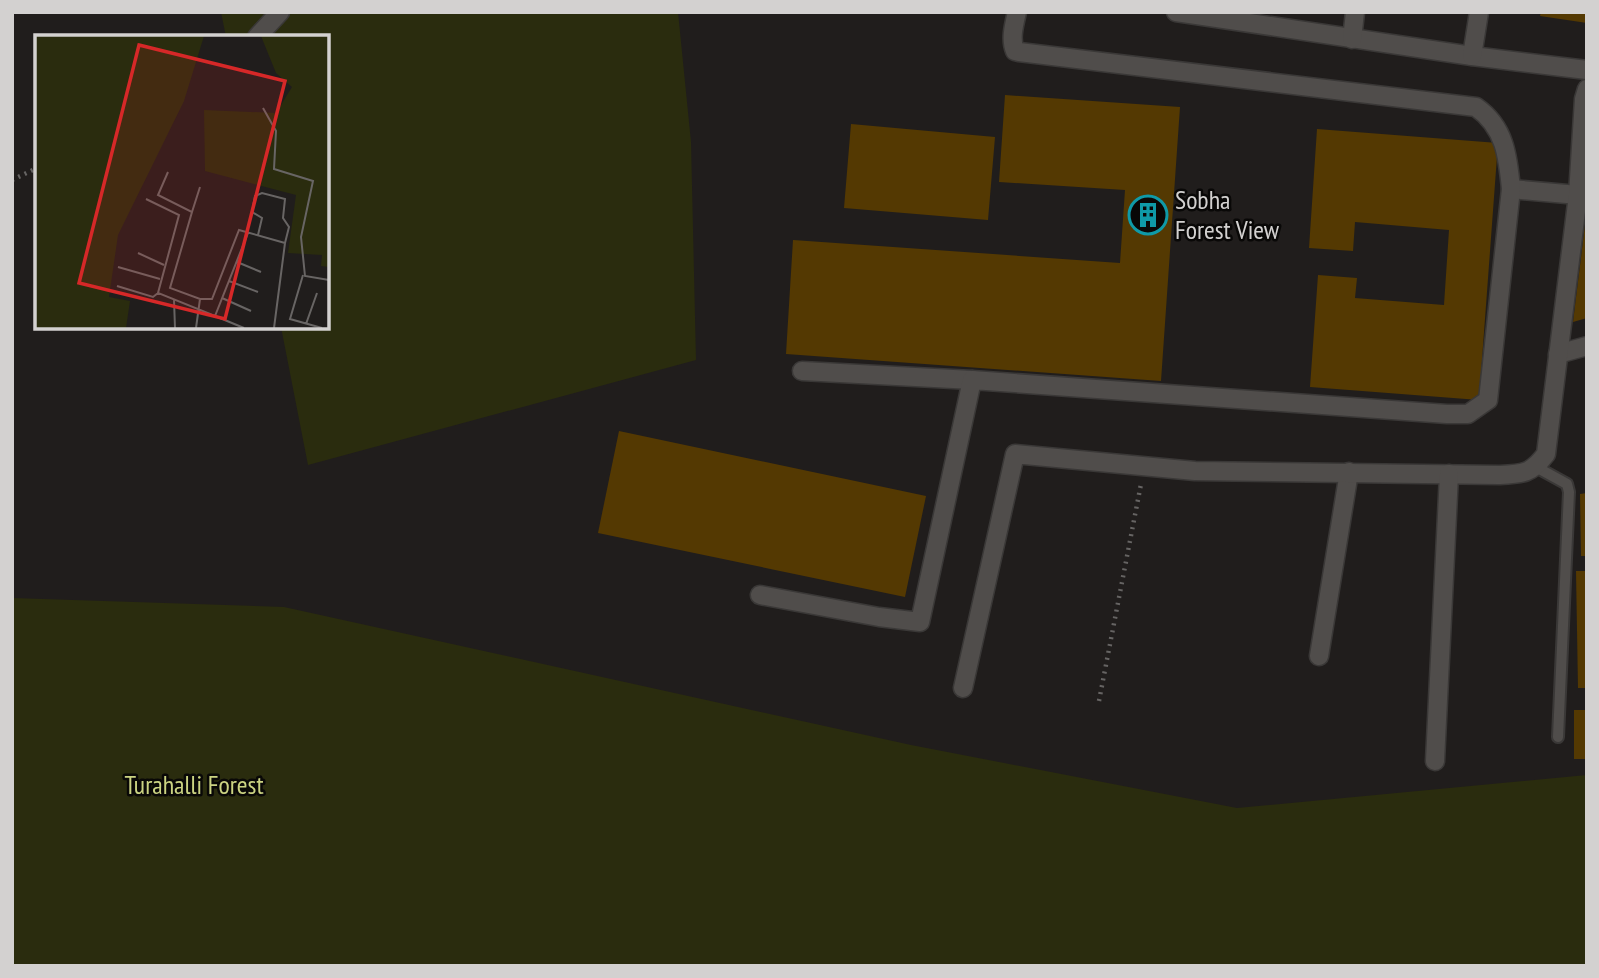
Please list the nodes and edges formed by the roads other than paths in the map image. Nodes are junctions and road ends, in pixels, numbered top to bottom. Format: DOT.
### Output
graph roads {
  1 [pos="280,12"];
  2 [pos="1017,12"];
  3 [pos="1176,12"];
  4 [pos="1355,12"];
  5 [pos="1479,12"];
  6 [pos="1216,15"];
  7 [pos="259,35"];
  8 [pos="1352,39"];
  9 [pos="1472,56"];
  10 [pos="1587,70"];
  11 [pos="1587,89"];
  12 [pos="1511,189"];
  13 [pos="1582,194"];
  14 [pos="1587,345"];
  15 [pos="1558,354"];
  16 [pos="802,371"];
  17 [pos="972,380"];
  18 [pos="1536,467"];
  19 [pos="1349,472"];
  20 [pos="1449,474"];
  21 [pos="760,595"];
  22 [pos="1319,656"];
  23 [pos="963,688"];
  24 [pos="1558,737"];
  25 [pos="1435,761"];
  1 -- 7 [label="street"];
  2 -- 12 [label="street"];
  3 -- 6 [label="street"];
  4 -- 8 [label="street"];
  5 -- 9 [label="street"];
  6 -- 8 [label="street"];
  8 -- 9 [label="street"];
  9 -- 10 [label="street"];
  11 -- 13 [label="street"];
  12 -- 13 [label="street"];
  12 -- 17 [label="street"];
  13 -- 15 [label="street"];
  14 -- 15 [label="street"];
  15 -- 18 [label="street"];
  16 -- 17 [label="street"];
  17 -- 21 [label="street"];
  18 -- 20 [label="street"];
  18 -- 24 [label="lane"];
  19 -- 20 [label="street"];
  19 -- 22 [label="street"];
  19 -- 23 [label="street"];
  20 -- 25 [label="street"];
}
